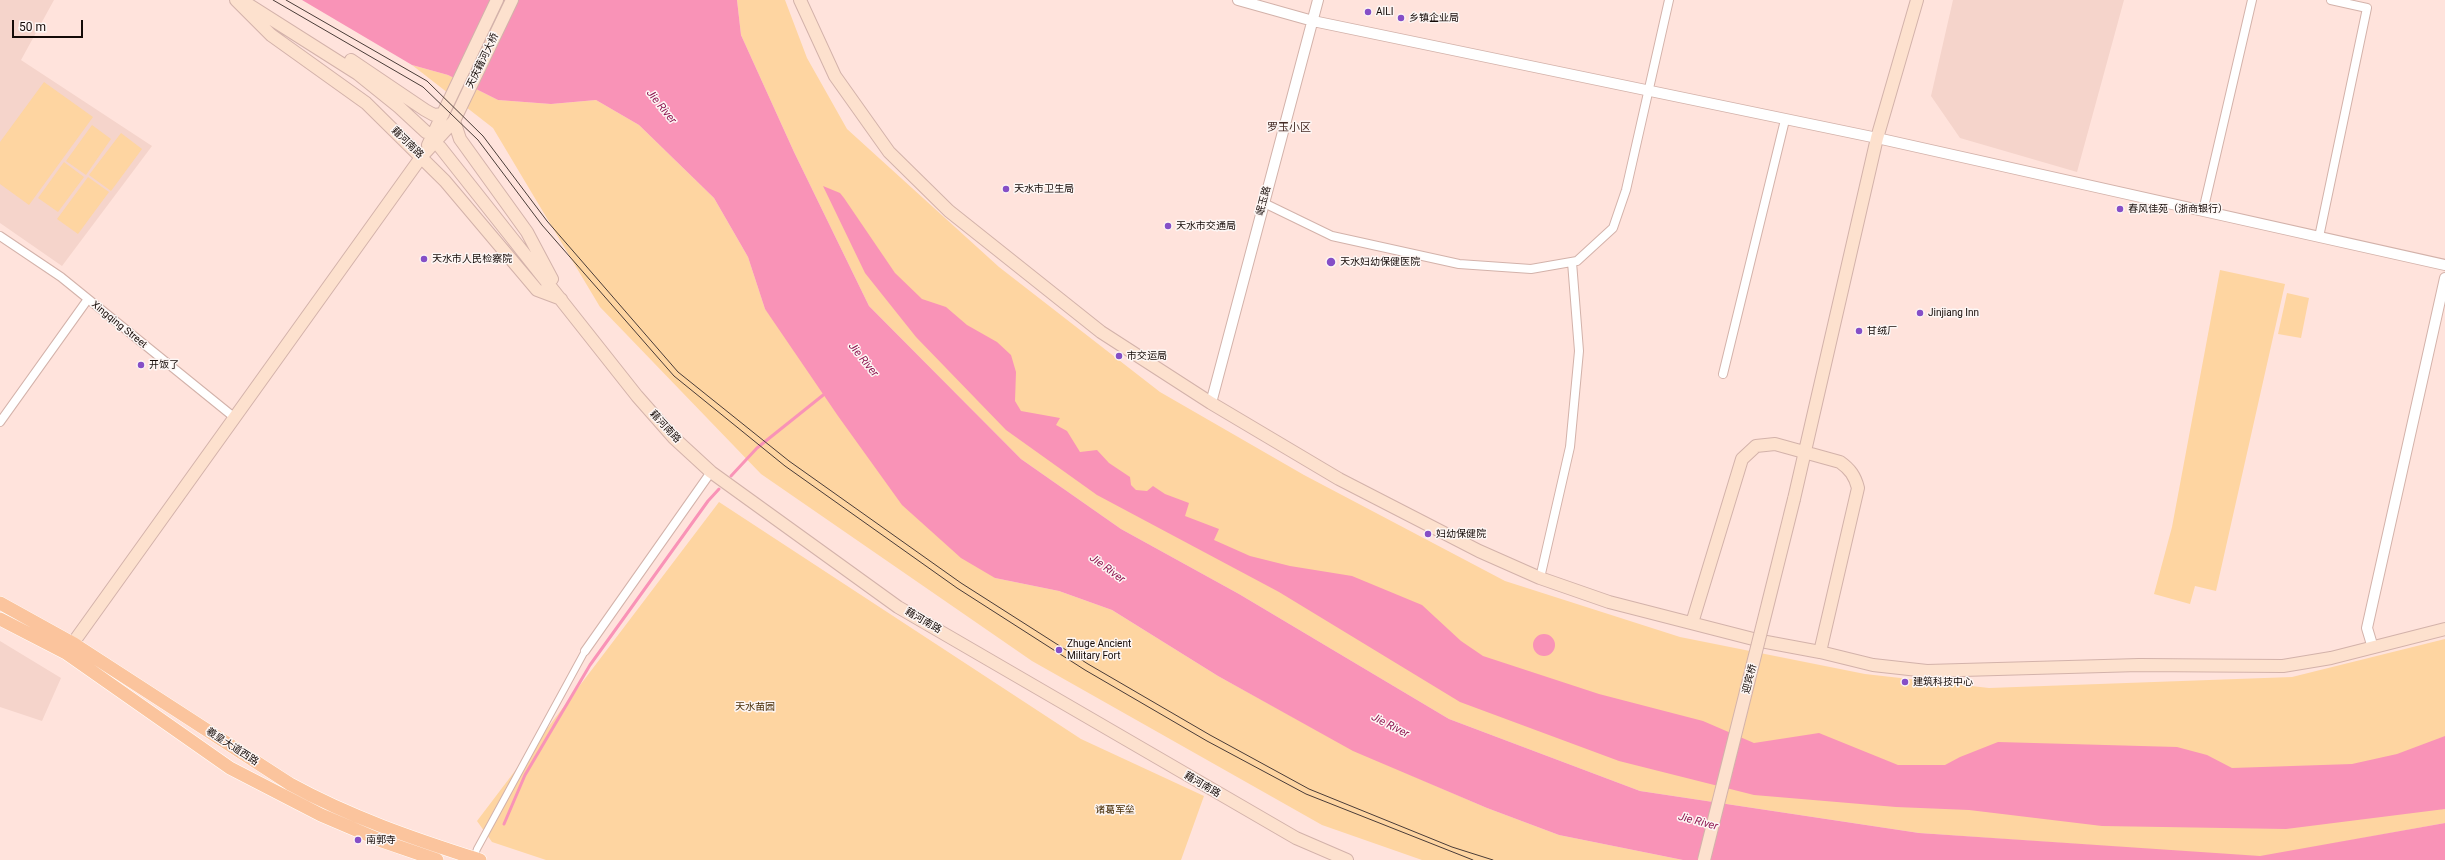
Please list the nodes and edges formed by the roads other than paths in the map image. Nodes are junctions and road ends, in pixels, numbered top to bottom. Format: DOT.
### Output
graph roads {
  1 [pos="236,0"];
  2 [pos="242,0"];
  3 [pos="497,0"];
  4 [pos="512,0"];
  5 [pos="800,0"];
  6 [pos="1238,0"];
  7 [pos="1318,0"];
  8 [pos="1669,0"];
  9 [pos="1917,0"];
  10 [pos="2252,0"];
  11 [pos="2331,0"];
  12 [pos="254,8"];
  13 [pos="1313,21"];
  14 [pos="1648,89"];
  15 [pos="443,114"];
  16 [pos="1786,120"];
  17 [pos="454,122"];
  18 [pos="426,132"];
  19 [pos="1877,138"];
  20 [pos="440,147"];
  21 [pos="422,156"];
  22 [pos="1264,202"];
  23 [pos="2203,211"];
  24 [pos="0,236"];
  25 [pos="2319,238"];
  26 [pos="1572,262"];
  27 [pos="2445,265"];
  28 [pos="2445,278"];
  29 [pos="88,299"];
  30 [pos="562,300"];
  31 [pos="1723,374"];
  32 [pos="1211,403"];
  33 [pos="235,418"];
  34 [pos="0,422"];
  35 [pos="1805,452"];
  36 [pos="711,472"];
  37 [pos="1540,578"];
  38 [pos="0,604"];
  39 [pos="0,619"];
  40 [pos="1692,623"];
  41 [pos="2445,629"];
  42 [pos="70,648"];
  43 [pos="2373,648"];
  44 [pos="585,651"];
  45 [pos="1820,652"];
  46 [pos="477,859"];
  47 [pos="437,860"];
  48 [pos="1347,860"];
  49 [pos="1704,860"];
  1 -- 21 [label="main road, 藉河南路"];
  2 -- 12 [label="main road, 藉河南路"];
  3 -- 15 [label="main road, 天庆藉河大桥"];
  4 -- 17 [label="main road, 天庆藉河大桥"];
  5 -- 32 [label="main road"];
  6 -- 13 [label="street"];
  7 -- 13 [label="street, 岷玉路"];
  8 -- 14 [label="street"];
  9 -- 19 [label="main road, 迎宾桥"];
  10 -- 23 [label="street"];
  11 -- 25 [label="street"];
  12 -- 15 [label="main road, 藉河南路"];
  12 -- 18 [label="main road, 藉河南路"];
  13 -- 14 [label="street"];
  13 -- 22 [label="street, 岷玉路"];
  14 -- 16 [label="street"];
  14 -- 26 [label="street"];
  15 -- 21 [label="main road, 天庆藉河大桥"];
  16 -- 19 [label="street"];
  16 -- 31 [label="street"];
  17 -- 21 [label="main road, 天庆藉河大桥"];
  17 -- 30 [label="main road, 藉河南路"];
  19 -- 23 [label="street"];
  19 -- 35 [label="main road, 迎宾桥"];
  20 -- 30 [label="main road, 藉河南路"];
  21 -- 30 [label="main road, 藉河南路"];
  21 -- 33 [label="main road"];
  22 -- 26 [label="street"];
  22 -- 32 [label="street, 岷玉路"];
  23 -- 25 [label="street"];
  24 -- 29 [label="street, Xingqing Street"];
  25 -- 27 [label="street"];
  26 -- 37 [label="street"];
  28 -- 43 [label="street"];
  29 -- 33 [label="street, Xingqing Street"];
  29 -- 34 [label="street"];
  30 -- 36 [label="main road, 藉河南路"];
  32 -- 37 [label="main road"];
  33 -- 42 [label="main road"];
  35 -- 40 [label="main road"];
  35 -- 45 [label="main road"];
  35 -- 49 [label="main road, 迎宾桥, bridge"];
  36 -- 44 [label="street"];
  36 -- 48 [label="main road, 藉河南路"];
  37 -- 40 [label="main road"];
  38 -- 42 [label="main road, 羲皇大道西路"];
  39 -- 42 [label="main road, 羲皇大道西路"];
  40 -- 45 [label="main road"];
  41 -- 43 [label="main road"];
  42 -- 46 [label="main road, 羲皇大道西路"];
  42 -- 47 [label="main road, 羲皇大道西路"];
  43 -- 45 [label="main road"];
  44 -- 46 [label="street"];
}
